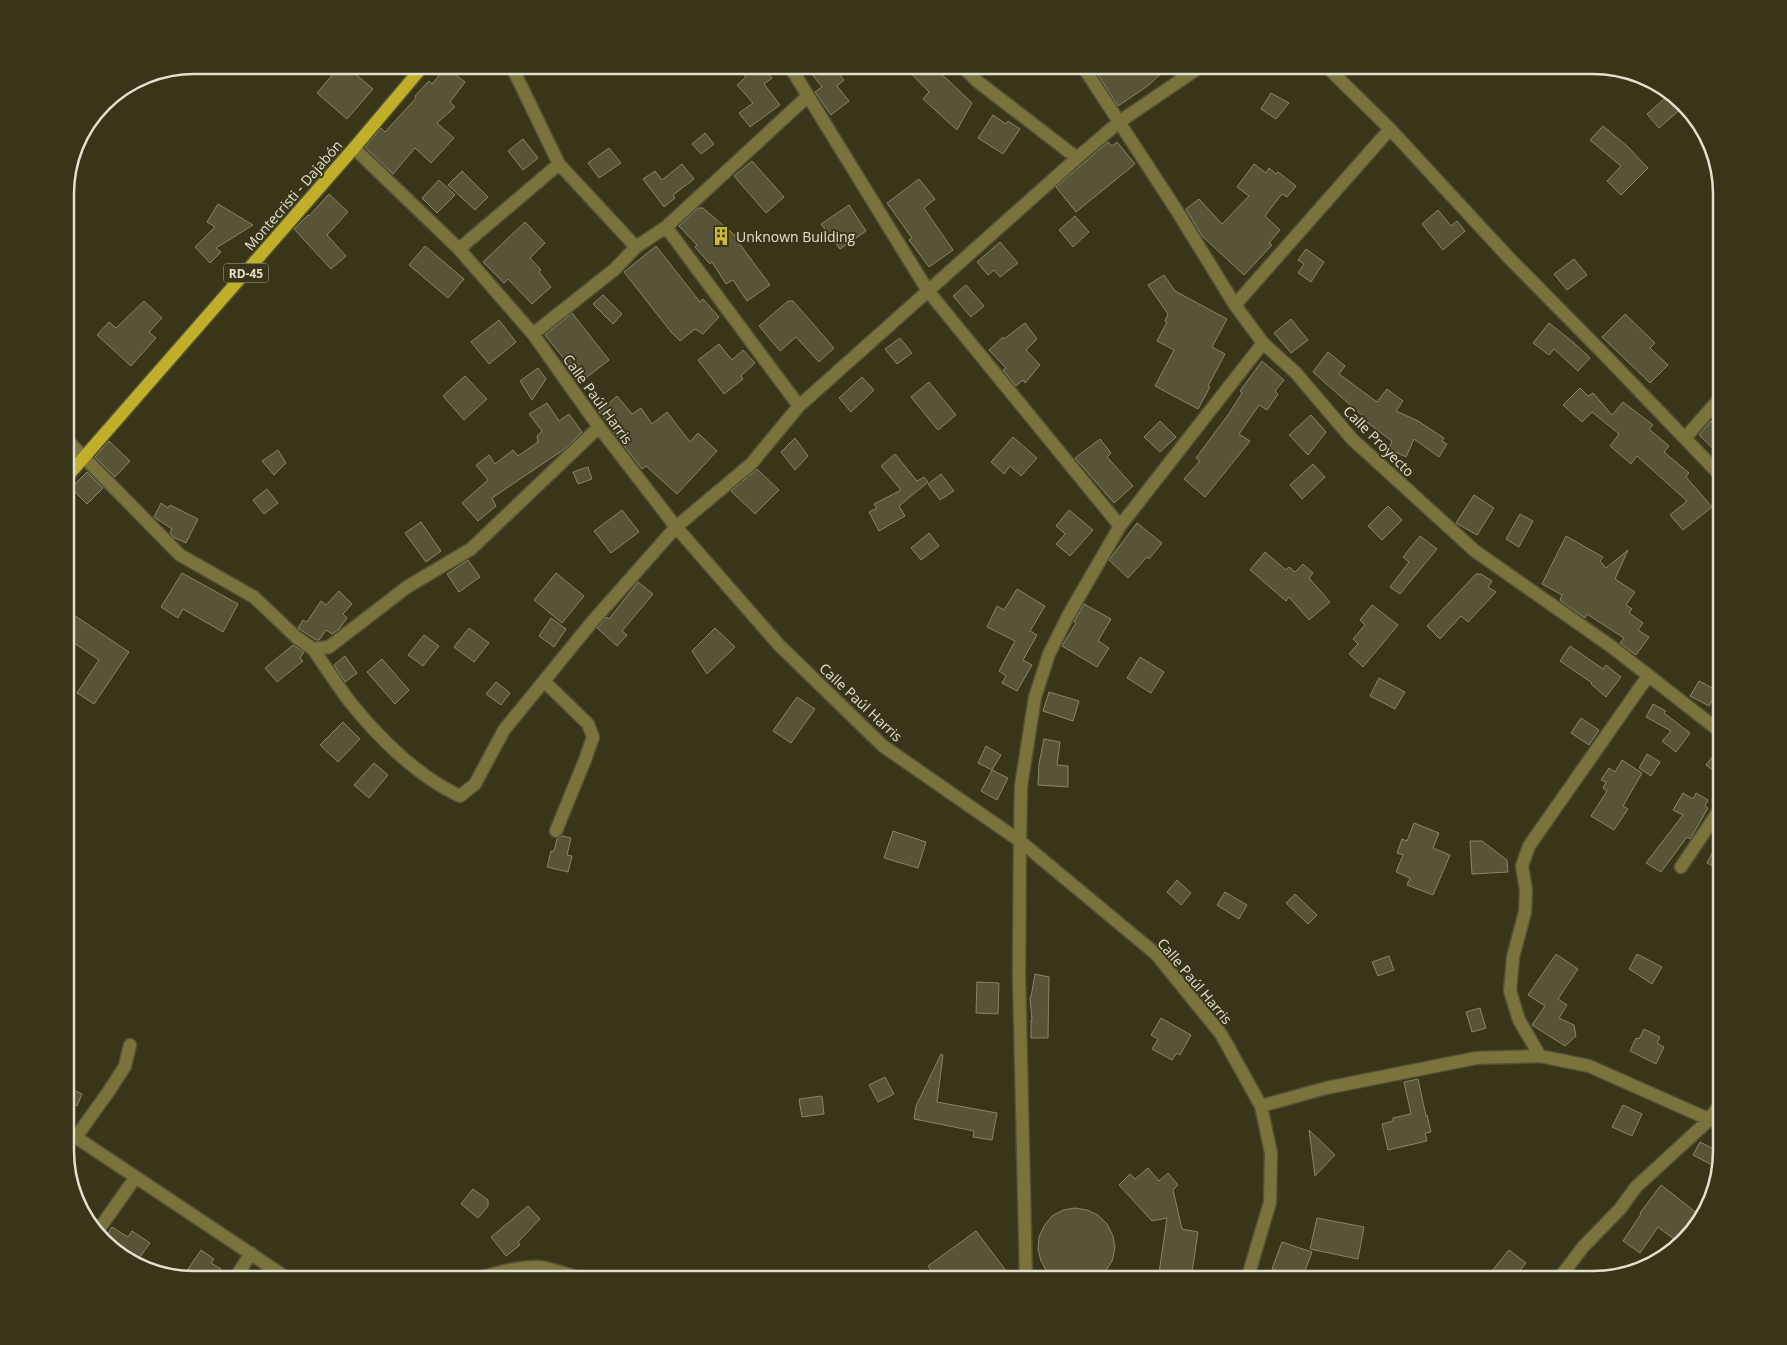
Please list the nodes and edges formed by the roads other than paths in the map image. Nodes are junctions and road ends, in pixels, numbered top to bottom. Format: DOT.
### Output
graph roads {
  1 [pos="416,74"];
  2 [pos="515,74"];
  3 [pos="795,74"];
  4 [pos="969,74"];
  5 [pos="1088,74"];
  6 [pos="1190,74"];
  7 [pos="1334,74"];
  8 [pos="808,96"];
  9 [pos="1119,122"];
  10 [pos="1390,129"];
  11 [pos="354,148"];
  12 [pos="1077,158"];
  13 [pos="559,164"];
  14 [pos="666,227"];
  15 [pos="636,247"];
  16 [pos="459,249"];
  17 [pos="928,291"];
  18 [pos="1235,304"];
  19 [pos="533,334"];
  20 [pos="1263,343"];
  21 [pos="800,406"];
  22 [pos="1713,406"];
  23 [pos="599,427"];
  24 [pos="1684,438"];
  25 [pos="74,447"];
  26 [pos="85,457"];
  27 [pos="74,469"];
  28 [pos="1713,469"];
  29 [pos="1120,526"];
  30 [pos="676,527"];
  31 [pos="313,648"];
  32 [pos="1648,676"];
  33 [pos="544,681"];
  34 [pos="1713,727"];
  35 [pos="1713,819"];
  36 [pos="556,831"];
  37 [pos="1020,841"];
  38 [pos="1681,867"];
  39 [pos="130,1044"];
  40 [pos="1540,1056"];
  41 [pos="1261,1106"];
  42 [pos="1713,1115"];
  43 [pos="1710,1120"];
  44 [pos="1713,1122"];
  45 [pos="74,1129"];
  46 [pos="74,1136"];
  47 [pos="135,1178"];
  48 [pos="101,1227"];
  49 [pos="251,1253"];
  50 [pos="240,1271"];
  51 [pos="277,1271"];
  52 [pos="505,1271"];
  53 [pos="557,1271"];
  54 [pos="1026,1271"];
  55 [pos="1250,1271"];
  56 [pos="1565,1271"];
  1 -- 11 [label="main road, Montecristi - Dajabón / RD-45"];
  2 -- 13 [label="street"];
  3 -- 8 [label="street"];
  4 -- 12 [label="street"];
  5 -- 9 [label="street, Calle Proyecto"];
  6 -- 9 [label="street"];
  7 -- 10 [label="street"];
  8 -- 14 [label="street"];
  8 -- 17 [label="street"];
  9 -- 12 [label="street"];
  9 -- 18 [label="street, Calle Proyecto"];
  10 -- 18 [label="street"];
  10 -- 24 [label="street"];
  11 -- 16 [label="street, Calle Paúl Harris"];
  11 -- 26 [label="main road, Montecristi - Dajabón / RD-45"];
  12 -- 17 [label="street"];
  13 -- 15 [label="street"];
  13 -- 16 [label="street"];
  14 -- 15 [label="street"];
  14 -- 21 [label="street"];
  15 -- 19 [label="street"];
  16 -- 19 [label="street, Calle Paúl Harris"];
  17 -- 21 [label="street"];
  17 -- 29 [label="street"];
  18 -- 20 [label="street, Calle Proyecto"];
  19 -- 23 [label="street, Calle Paúl Harris"];
  20 -- 29 [label="street"];
  20 -- 32 [label="street, Calle Proyecto"];
  21 -- 30 [label="street"];
  22 -- 24 [label="street"];
  23 -- 30 [label="street, Calle Paúl Harris"];
  23 -- 31 [label="street"];
  24 -- 28 [label="street"];
  25 -- 26 [label="street"];
  26 -- 27 [label="main road, Montecristi - Dajabón / RD-45"];
  26 -- 31 [label="street"];
  29 -- 37 [label="street"];
  30 -- 33 [label="street"];
  30 -- 37 [label="street, Calle Paúl Harris"];
  31 -- 33 [label="street"];
  32 -- 34 [label="street, Calle Proyecto"];
  32 -- 40 [label="street"];
  33 -- 36 [label="street"];
  35 -- 38 [label="street"];
  37 -- 41 [label="street, Calle Paúl Harris"];
  37 -- 54 [label="street"];
  39 -- 45 [label="street"];
  40 -- 41 [label="street"];
  40 -- 43 [label="street"];
  41 -- 55 [label="street, Calle Paúl Harris"];
  42 -- 43 [label="street"];
  43 -- 44 [label="street"];
  43 -- 56 [label="street"];
  46 -- 47 [label="street"];
  47 -- 48 [label="street"];
  47 -- 49 [label="street"];
  49 -- 50 [label="street"];
  49 -- 51 [label="street"];
  52 -- 53 [label="street"];
}
